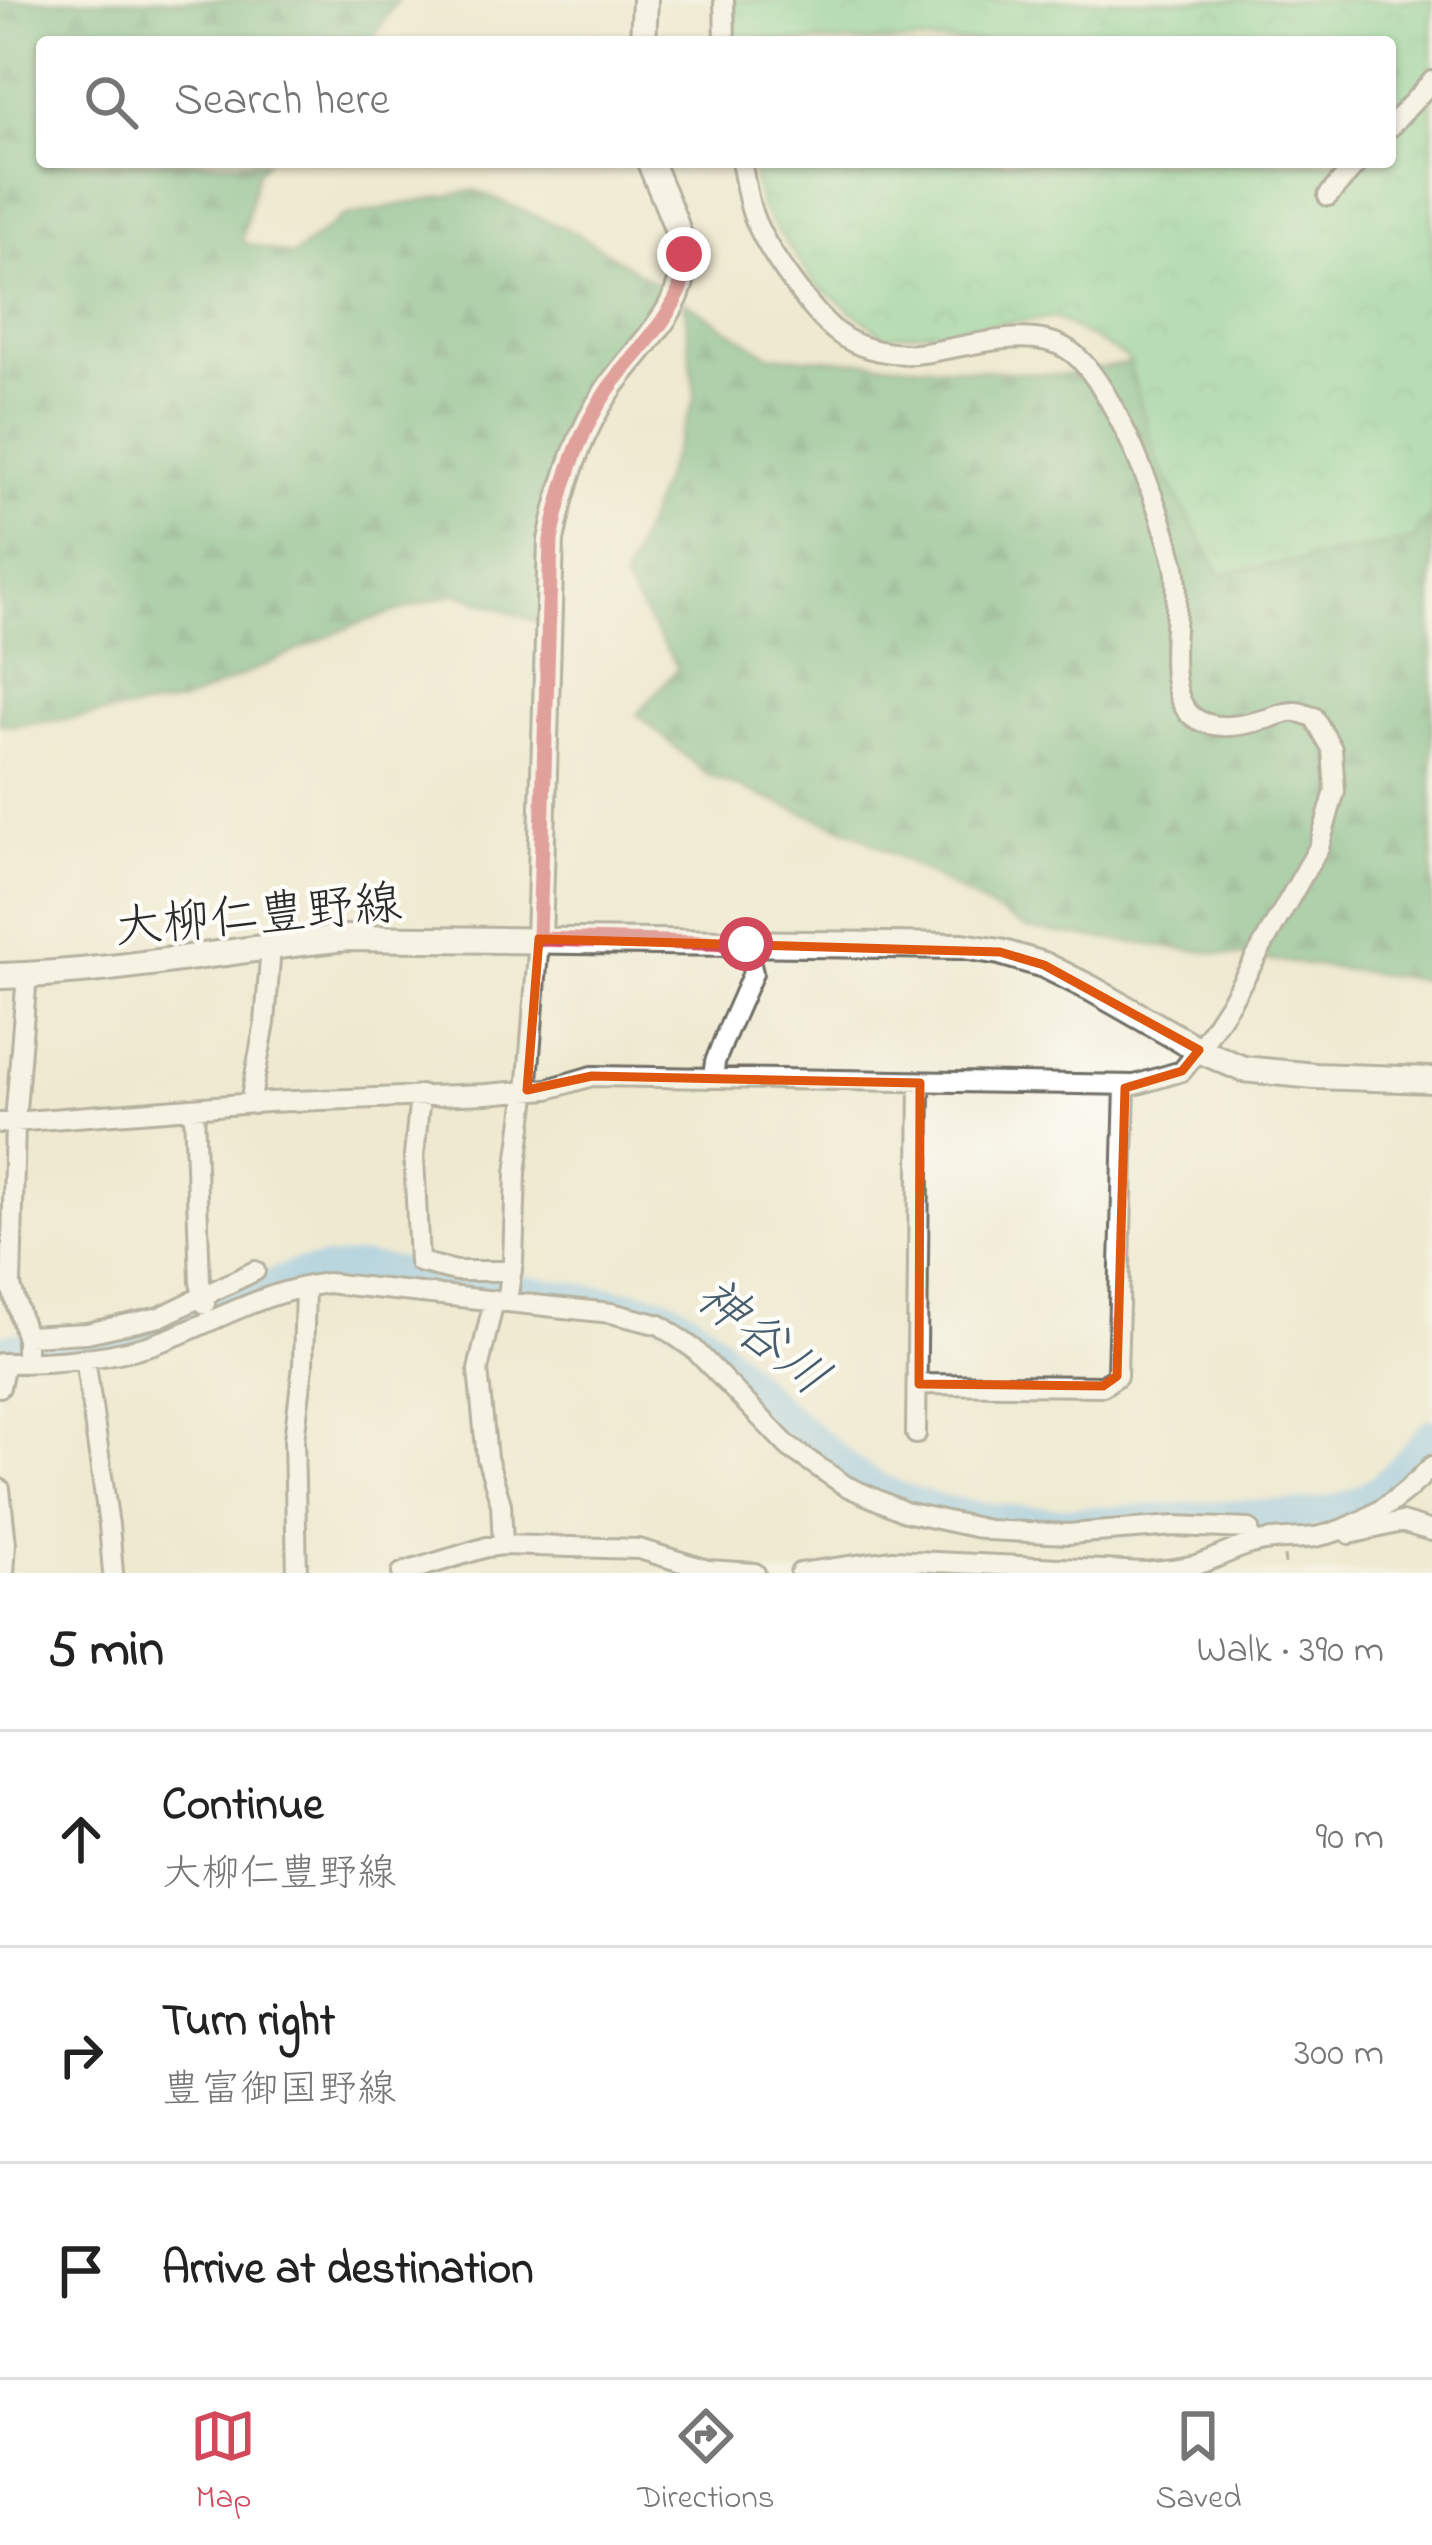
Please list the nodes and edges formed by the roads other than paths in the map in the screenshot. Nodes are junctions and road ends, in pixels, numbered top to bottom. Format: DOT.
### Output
graph roads {
  1 [pos="646,0"];
  2 [pos="724,0"];
  3 [pos="644,36"];
  4 [pos="724,36"];
  5 [pos="1432,81"];
  6 [pos="1396,120"];
  7 [pos="652,168"];
  8 [pos="742,168"];
  9 [pos="1353,168"];
  10 [pos="1328,196"];
  11 [pos="539,939"];
  12 [pos="746,944"];
  13 [pos="271,946"];
  14 [pos="27,975"];
  15 [pos="0,976"];
  16 [pos="1199,1050"];
  17 [pos="713,1078"];
  18 [pos="1432,1079"];
  19 [pos="920,1083"];
  20 [pos="1125,1085"];
  21 [pos="527,1090"];
  22 [pos="421,1095"];
  23 [pos="253,1104"];
  24 [pos="194,1109"];
  25 [pos="8,1122"];
  26 [pos="255,1271"];
  27 [pos="305,1286"];
  28 [pos="506,1289"];
  29 [pos="208,1308"];
  30 [pos="26,1349"];
  31 [pos="85,1358"];
  32 [pos="3,1364"];
  33 [pos="919,1384"];
  34 [pos="0,1387"];
  35 [pos="916,1434"];
  36 [pos="1432,1466"];
  37 [pos="0,1489"];
  38 [pos="1403,1494"];
  39 [pos="1402,1522"];
  40 [pos="1343,1529"];
  41 [pos="1432,1531"];
  42 [pos="1251,1544"];
  43 [pos="503,1545"];
  44 [pos="4,1573"];
  45 [pos="113,1573"];
  46 [pos="297,1573"];
  47 [pos="402,1573"];
  48 [pos="754,1573"];
  49 [pos="800,1573"];
  1 -- 3 [label="main road"];
  2 -- 4 [label="street"];
  5 -- 6 [label="street"];
  7 -- 11 [label="main road"];
  8 -- 16 [label="street"];
  9 -- 10 [label="street"];
  11 -- 12 [label="main road, 大柳仁豊野線"];
  11 -- 13 [label="main road, 大柳仁豊野線"];
  11 -- 21 [label="street"];
  12 -- 16 [label="main road, 大柳仁豊野線"];
  12 -- 17 [label="street"];
  13 -- 14 [label="main road, 大柳仁豊野線"];
  13 -- 23 [label="street"];
  14 -- 15 [label="main road, 大柳仁豊野線"];
  14 -- 25 [label="street"];
  16 -- 18 [label="main road, 大柳仁豊野線"];
  16 -- 20 [label="street"];
  17 -- 19 [label="street"];
  17 -- 21 [label="street"];
  19 -- 20 [label="street"];
  19 -- 33 [label="street"];
  20 -- 33 [label="street"];
  21 -- 22 [label="street"];
  21 -- 28 [label="street"];
  22 -- 23 [label="street"];
  22 -- 28 [label="street"];
  23 -- 24 [label="street"];
  24 -- 25 [label="street"];
  24 -- 29 [label="street"];
  25 -- 30 [label="street"];
  26 -- 29 [label="street"];
  27 -- 28 [label="street"];
  27 -- 29 [label="street"];
  27 -- 46 [label="street"];
  28 -- 42 [label="street"];
  28 -- 43 [label="street"];
  29 -- 30 [label="street"];
  29 -- 31 [label="street"];
  30 -- 31 [label="street"];
  30 -- 32 [label="street"];
  31 -- 45 [label="street"];
  32 -- 34 [label="street"];
  33 -- 35 [label="street"];
  36 -- 38 [label="street"];
  37 -- 44 [label="street"];
  38 -- 39 [label="street"];
  38 -- 40 [label="street"];
  39 -- 40 [label="street"];
  39 -- 41 [label="street"];
  40 -- 42 [label="street"];
  42 -- 49 [label="street"];
  43 -- 47 [label="street"];
  43 -- 48 [label="street"];
}
